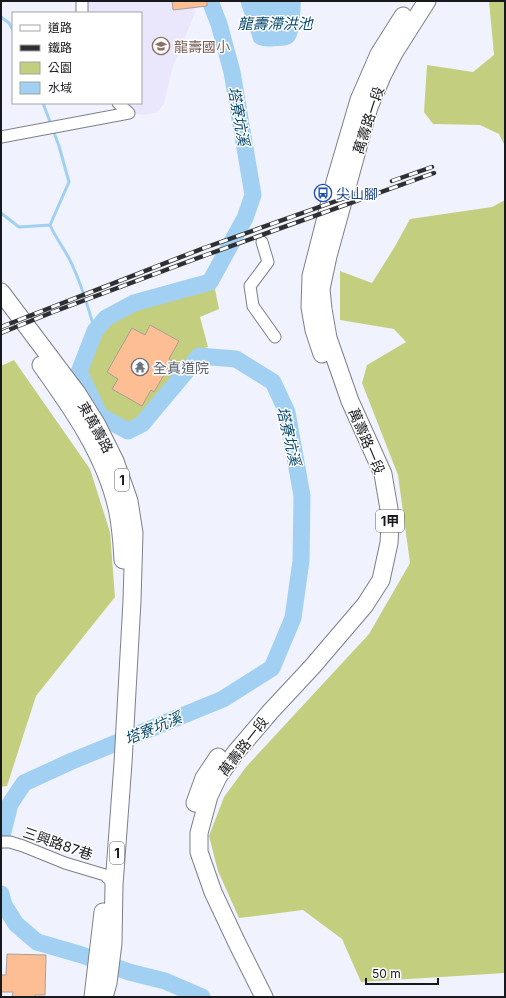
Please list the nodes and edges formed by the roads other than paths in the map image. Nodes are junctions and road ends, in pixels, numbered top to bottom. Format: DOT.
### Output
graph roads {
  1 [pos="82,1"];
  2 [pos="413,1"];
  3 [pos="427,1"];
  4 [pos="82,12"];
  5 [pos="119,104"];
  6 [pos="1,137"];
  7 [pos="262,242"];
  8 [pos="1,292"];
  9 [pos="1,309"];
  10 [pos="275,337"];
  11 [pos="71,396"];
  12 [pos="121,706"];
  13 [pos="6,842"];
  14 [pos="110,880"];
  15 [pos="100,989"];
  16 [pos="253,997"];
  17 [pos="264,997"];
  1 -- 4 [label="street"];
  2 -- 16 [label="main road, 萬壽路一段 / 1甲"];
  3 -- 17 [label="main road, 萬壽路一段 / 1甲"];
  5 -- 6 [label="street"];
  7 -- 10 [label="street"];
  8 -- 11 [label="main road, 東萬壽路 / 1"];
  9 -- 11 [label="main road, 東萬壽路 / 1"];
  11 -- 12 [label="main road, 東萬壽路 / 1"];
  12 -- 14 [label="main road, 1"];
  12 -- 14 [label="main road, 1"];
  13 -- 14 [label="street, 三興路87巷"];
  14 -- 15 [label="main road, 1"];
}
